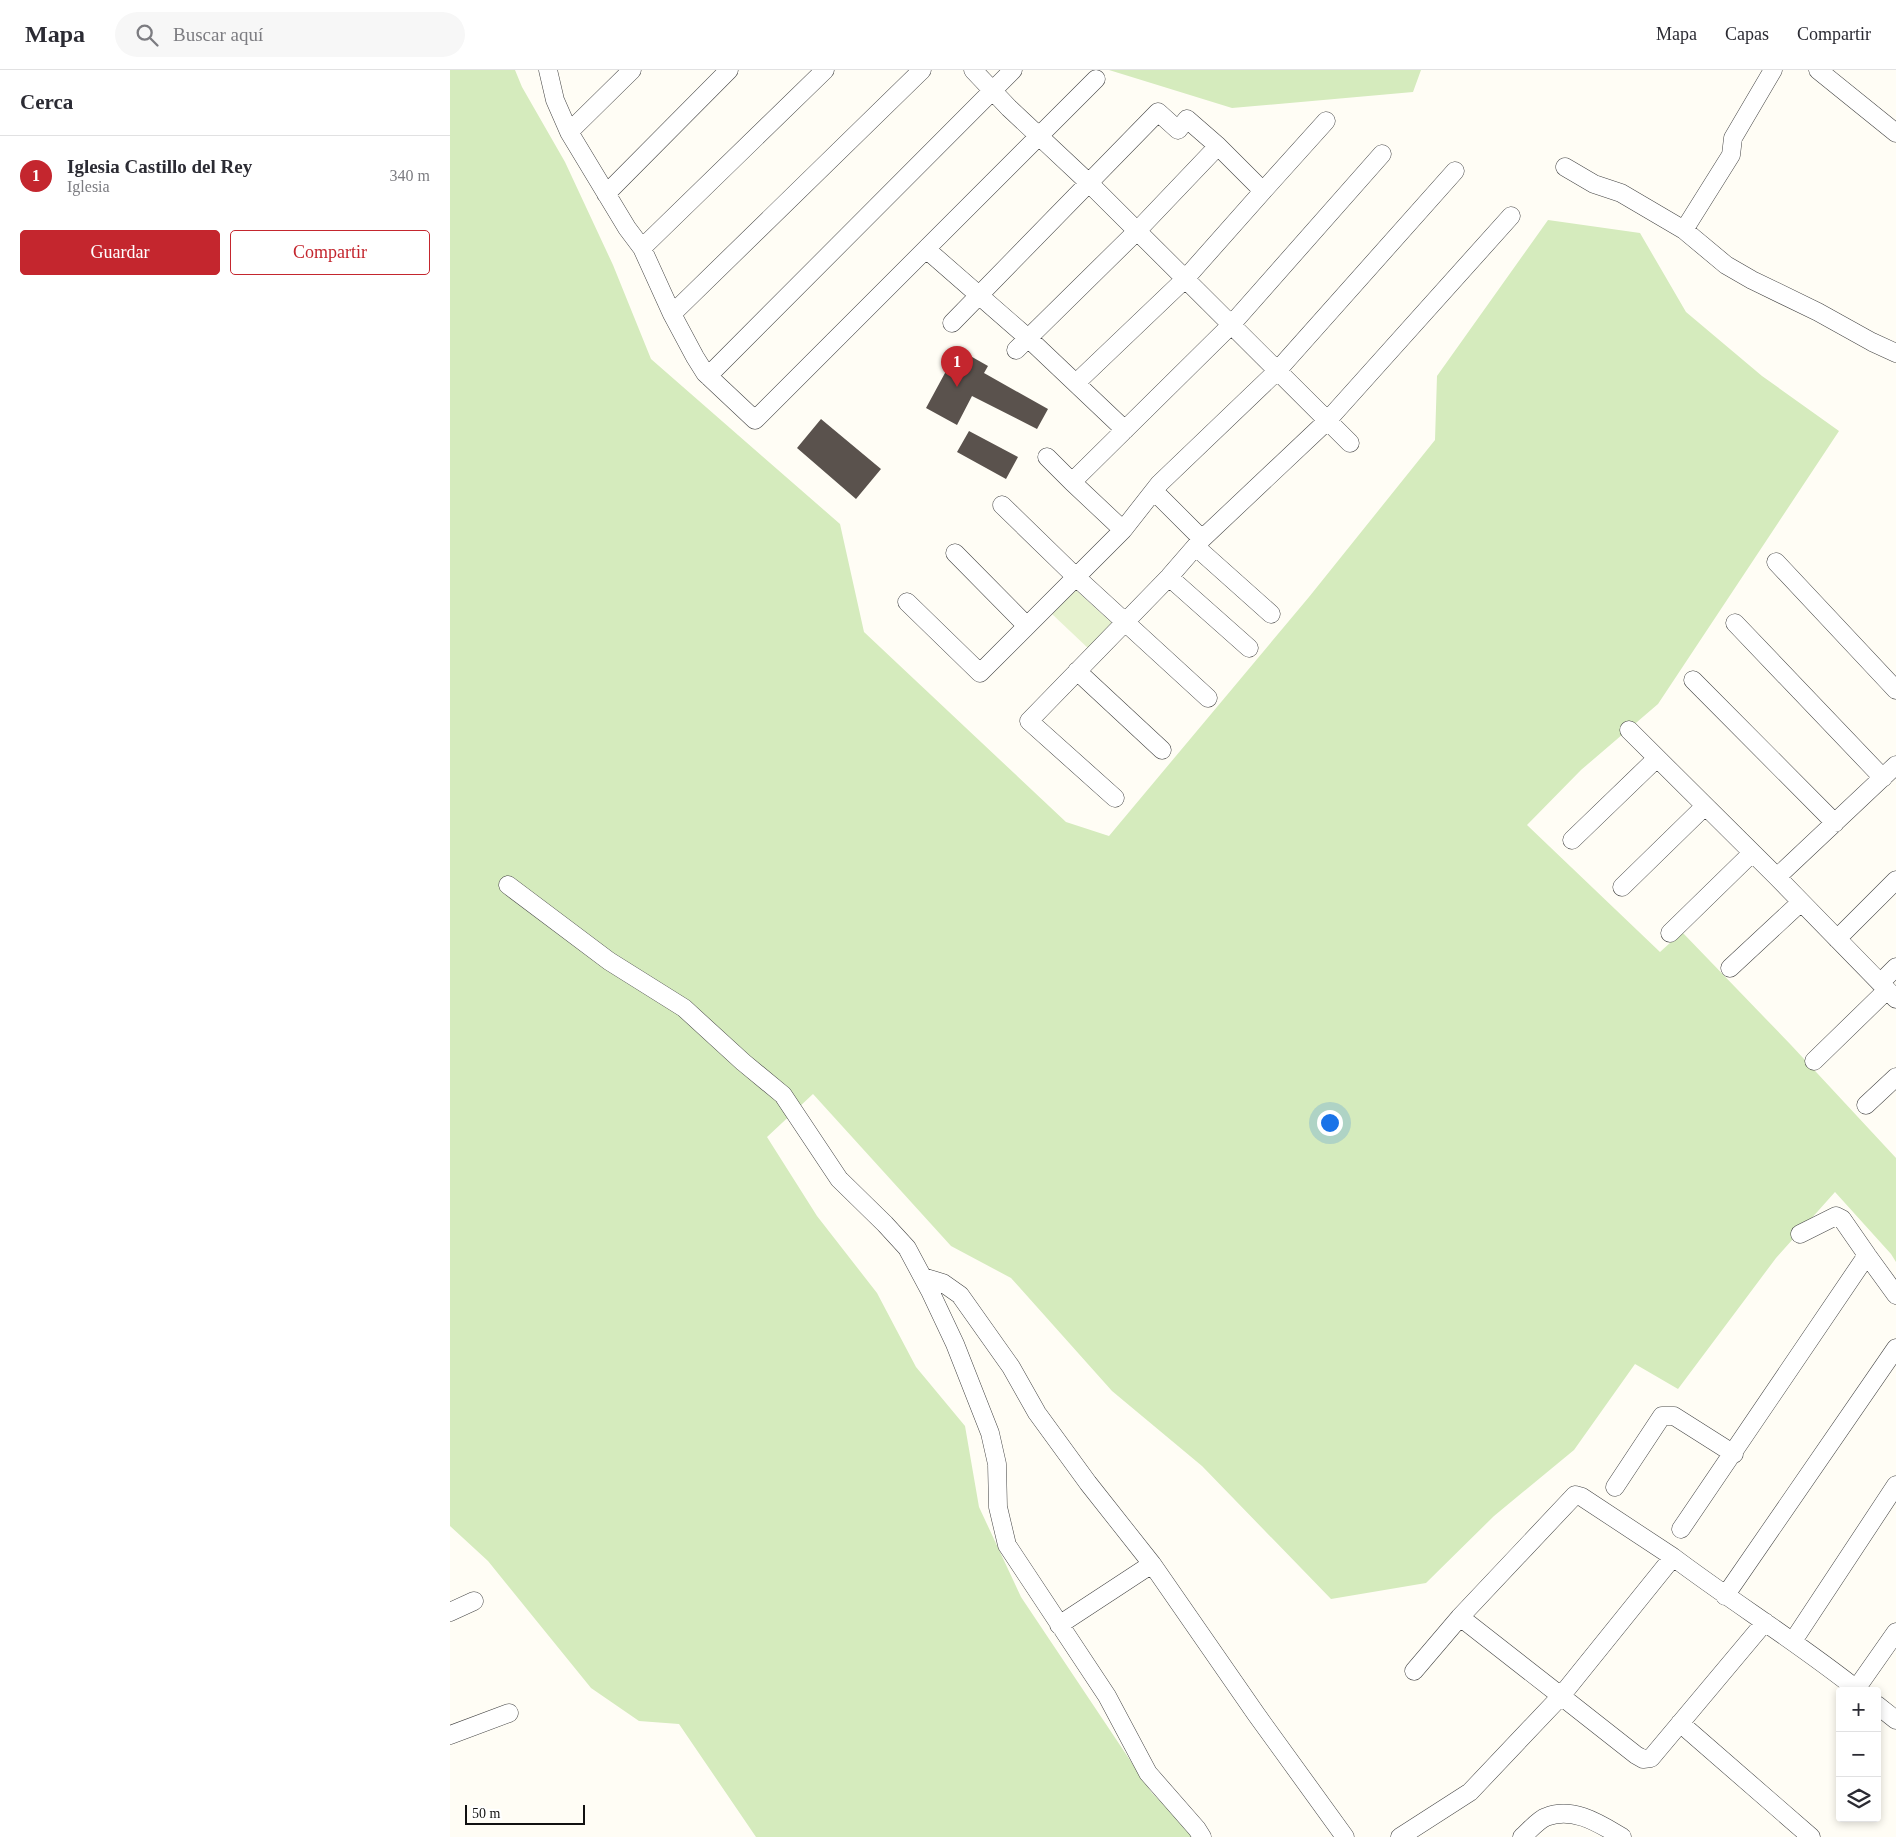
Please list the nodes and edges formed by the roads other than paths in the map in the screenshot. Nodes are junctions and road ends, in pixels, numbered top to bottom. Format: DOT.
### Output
graph roads {
  1 [pos="548,70"];
  2 [pos="632,70"];
  3 [pos="729,70"];
  4 [pos="825,70"];
  5 [pos="922,70"];
  6 [pos="973,70"];
  7 [pos="1012,70"];
  8 [pos="1773,70"];
  9 [pos="1818,70"];
  10 [pos="1096,79"];
  11 [pos="992,90"];
  12 [pos="1326,121"];
  13 [pos="569,132"];
  14 [pos="1896,133"];
  15 [pos="1040,135"];
  16 [pos="1218,146"];
  17 [pos="1382,154"];
  18 [pos="1565,167"];
  19 [pos="1455,171"];
  20 [pos="1089,183"];
  21 [pos="1263,191"];
  22 [pos="606,194"];
  23 [pos="1511,216"];
  24 [pos="1684,230"];
  25 [pos="1137,231"];
  26 [pos="642,248"];
  27 [pos="926,249"];
  28 [pos="1185,279"];
  29 [pos="980,294"];
  30 [pos="672,314"];
  31 [pos="952,323"];
  32 [pos="1231,325"];
  33 [pos="1022,344"];
  34 [pos="1896,353"];
  35 [pos="1277,371"];
  36 [pos="708,376"];
  37 [pos="1076,382"];
  38 [pos="1327,421"];
  39 [pos="1125,430"];
  40 [pos="1350,443"];
  41 [pos="1047,457"];
  42 [pos="1072,482"];
  43 [pos="1157,488"];
  44 [pos="1002,505"];
  45 [pos="1122,530"];
  46 [pos="1199,543"];
  47 [pos="955,553"];
  48 [pos="1776,562"];
  49 [pos="1076,577"];
  50 [pos="1169,577"];
  51 [pos="907,602"];
  52 [pos="1271,614"];
  53 [pos="1125,622"];
  54 [pos="1734,623"];
  55 [pos="1027,626"];
  56 [pos="1249,648"];
  57 [pos="1078,671"];
  58 [pos="1693,680"];
  59 [pos="1896,690"];
  60 [pos="1208,698"];
  61 [pos="1629,730"];
  62 [pos="1162,750"];
  63 [pos="1657,758"];
  64 [pos="1896,765"];
  65 [pos="1883,778"];
  66 [pos="1115,798"];
  67 [pos="1705,806"];
  68 [pos="1835,823"];
  69 [pos="1572,840"];
  70 [pos="1752,853"];
  71 [pos="1777,878"];
  72 [pos="1896,880"];
  73 [pos="508,885"];
  74 [pos="1622,887"];
  75 [pos="1801,902"];
  76 [pos="1670,933"];
  77 [pos="1837,939"];
  78 [pos="1896,967"];
  79 [pos="1730,968"];
  80 [pos="1888,991"];
  81 [pos="1814,1061"];
  82 [pos="1896,1076"];
  83 [pos="1866,1105"];
  84 [pos="1800,1234"];
  85 [pos="1867,1255"];
  86 [pos="922,1275"];
  87 [pos="1896,1295"];
  88 [pos="1896,1348"];
  89 [pos="1734,1454"];
  90 [pos="1896,1485"];
  91 [pos="1615,1487"];
  92 [pos="1681,1529"];
  93 [pos="1673,1557"];
  94 [pos="1152,1564"];
  95 [pos="1726,1596"];
  96 [pos="474,1601"];
  97 [pos="450,1612"];
  98 [pos="1460,1617"];
  99 [pos="1765,1622"];
  100 [pos="1059,1626"];
  101 [pos="1896,1632"];
  102 [pos="1793,1641"];
  103 [pos="1414,1671"];
  104 [pos="1854,1687"];
  105 [pos="1860,1687"];
  106 [pos="1560,1696"];
  107 [pos="1881,1708"];
  108 [pos="510,1713"];
  109 [pos="1896,1720"];
  110 [pos="1680,1723"];
  111 [pos="450,1735"];
  112 [pos="1614,1835"];
  113 [pos="1202,1837"];
  114 [pos="1346,1837"];
  115 [pos="1400,1837"];
  116 [pos="1522,1837"];
  117 [pos="1812,1837"];
  1 -- 13 [label="street"];
  2 -- 13 [label="street"];
  3 -- 22 [label="street"];
  4 -- 26 [label="street"];
  5 -- 30 [label="street"];
  6 -- 11 [label="street"];
  7 -- 11 [label="street"];
  8 -- 24 [label="street"];
  9 -- 14 [label="street"];
  10 -- 15 [label="street"];
  11 -- 15 [label="street"];
  11 -- 36 [label="street"];
  12 -- 21 [label="street"];
  13 -- 22 [label="street"];
  15 -- 20 [label="street"];
  15 -- 27 [label="street"];
  16 -- 20 [label="street"];
  16 -- 21 [label="street"];
  16 -- 25 [label="street"];
  17 -- 32 [label="street"];
  18 -- 24 [label="street"];
  19 -- 35 [label="street"];
  20 -- 25 [label="street"];
  20 -- 29 [label="street"];
  21 -- 28 [label="street"];
  22 -- 26 [label="street"];
  23 -- 38 [label="street"];
  24 -- 34 [label="street"];
  25 -- 28 [label="street"];
  25 -- 33 [label="street"];
  26 -- 30 [label="street"];
  27 -- 29 [label="street"];
  27 -- 36 [label="street"];
  28 -- 32 [label="street"];
  28 -- 37 [label="street"];
  29 -- 31 [label="street"];
  29 -- 33 [label="street"];
  30 -- 36 [label="street"];
  32 -- 35 [label="street"];
  32 -- 39 [label="street"];
  33 -- 37 [label="street"];
  35 -- 38 [label="street"];
  35 -- 43 [label="street"];
  37 -- 39 [label="street"];
  38 -- 40 [label="street"];
  38 -- 46 [label="street"];
  39 -- 42 [label="street"];
  41 -- 42 [label="street"];
  42 -- 45 [label="street"];
  43 -- 45 [label="street"];
  43 -- 46 [label="street"];
  44 -- 49 [label="street"];
  45 -- 49 [label="street"];
  46 -- 50 [label="street"];
  46 -- 52 [label="street"];
  47 -- 55 [label="street"];
  48 -- 59 [label="street"];
  49 -- 53 [label="street"];
  49 -- 55 [label="street"];
  50 -- 53 [label="street"];
  50 -- 56 [label="street"];
  51 -- 55 [label="street"];
  53 -- 57 [label="street"];
  53 -- 60 [label="street"];
  54 -- 65 [label="street"];
  57 -- 62 [label="street"];
  57 -- 66 [label="street"];
  58 -- 68 [label="street"];
  61 -- 63 [label="street"];
  63 -- 67 [label="street"];
  63 -- 69 [label="street"];
  64 -- 65 [label="street"];
  65 -- 68 [label="street"];
  67 -- 70 [label="street"];
  67 -- 74 [label="street"];
  68 -- 71 [label="street"];
  70 -- 71 [label="street"];
  70 -- 76 [label="street"];
  71 -- 75 [label="street"];
  72 -- 77 [label="street"];
  73 -- 86 [label="street"];
  75 -- 77 [label="street"];
  75 -- 79 [label="street"];
  77 -- 80 [label="street"];
  78 -- 80 [label="street"];
  80 -- 81 [label="street"];
  82 -- 83 [label="street"];
  84 -- 85 [label="street"];
  85 -- 87 [label="street"];
  85 -- 89 [label="street"];
  86 -- 94 [label="street"];
  86 -- 100 [label="street"];
  88 -- 95 [label="street"];
  89 -- 91 [label="street"];
  89 -- 92 [label="street"];
  90 -- 102 [label="street"];
  93 -- 95 [label="street"];
  93 -- 98 [label="street"];
  93 -- 106 [label="street"];
  94 -- 100 [label="street"];
  94 -- 114 [label="street"];
  95 -- 99 [label="street"];
  96 -- 97 [label="street"];
  98 -- 103 [label="street"];
  98 -- 106 [label="street"];
  99 -- 102 [label="street"];
  99 -- 110 [label="street"];
  100 -- 113 [label="street"];
  101 -- 105 [label="street"];
  102 -- 104 [label="street"];
  106 -- 110 [label="street"];
  106 -- 115 [label="street"];
  107 -- 109 [label="street"];
  108 -- 111 [label="street"];
  110 -- 117 [label="street"];
  112 -- 116 [label="street"];
}
